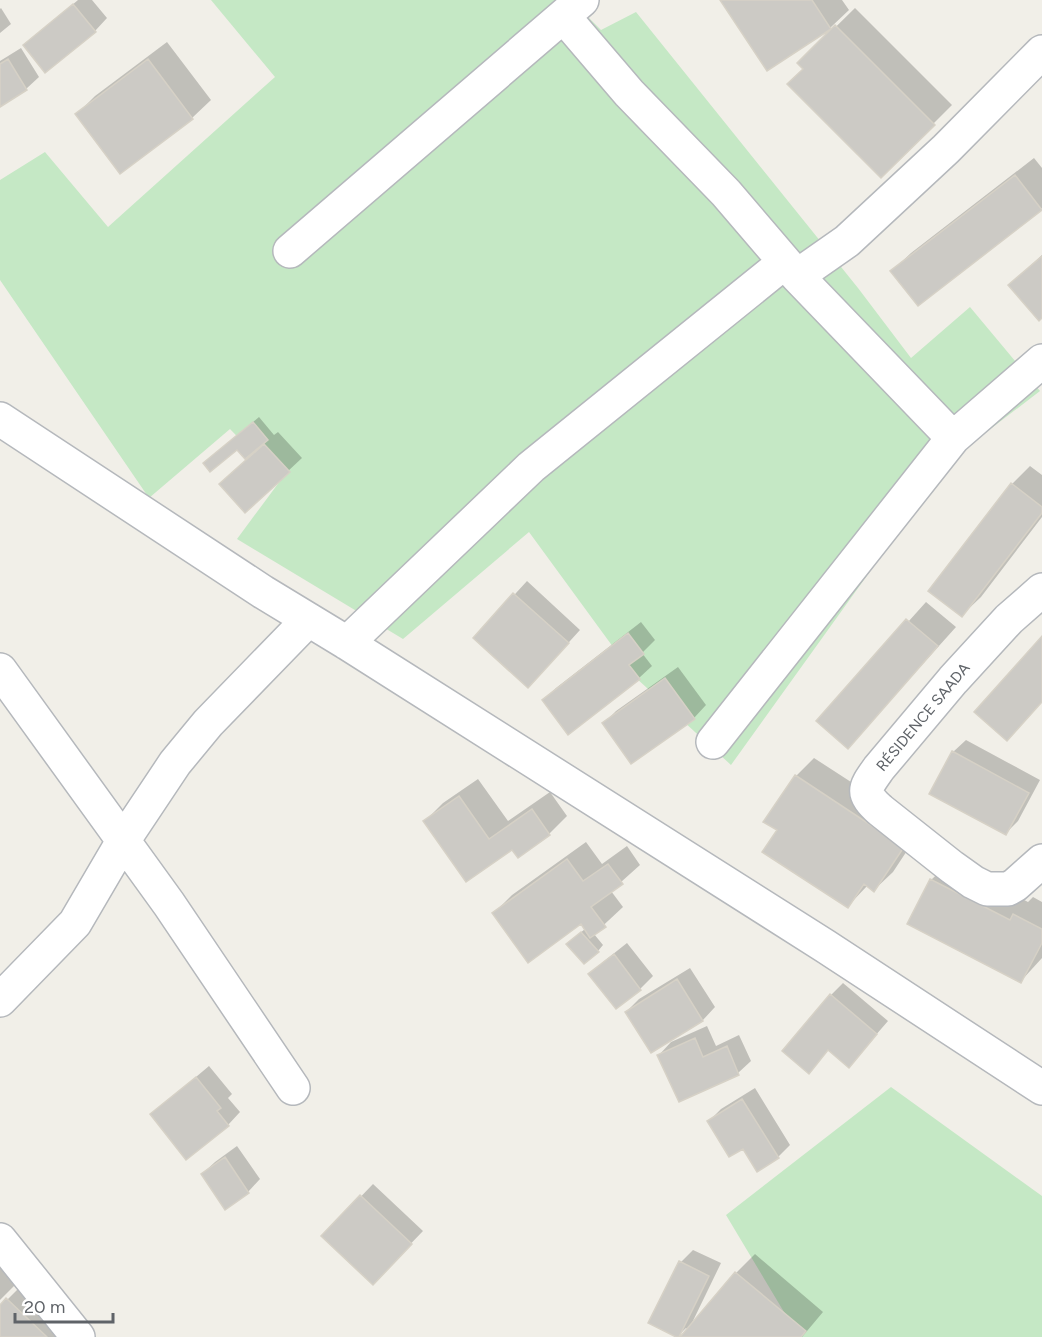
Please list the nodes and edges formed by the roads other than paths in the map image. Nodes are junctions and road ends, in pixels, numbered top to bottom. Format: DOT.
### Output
graph roads {
  1 [pos="578,4"];
  2 [pos="1042,52"];
  3 [pos="290,251"];
  4 [pos="791,269"];
  5 [pos="1042,361"];
  6 [pos="0,419"];
  7 [pos="953,438"];
  8 [pos="1042,590"];
  9 [pos="308,620"];
  10 [pos="346,643"];
  11 [pos="0,670"];
  12 [pos="713,742"];
  13 [pos="123,841"];
  14 [pos="1042,861"];
  15 [pos="0,1000"];
  16 [pos="293,1088"];
  17 [pos="1042,1088"];
  18 [pos="0,1240"];
  19 [pos="78,1337"];
  1 -- 3 [label="street"];
  1 -- 4 [label="street"];
  2 -- 4 [label="street"];
  4 -- 7 [label="street"];
  4 -- 10 [label="street"];
  5 -- 7 [label="street"];
  6 -- 9 [label="street"];
  7 -- 12 [label="street"];
  8 -- 14 [label="street, RÉSIDENCE SAADA"];
  9 -- 10 [label="street"];
  9 -- 13 [label="street"];
  10 -- 17 [label="street"];
  11 -- 13 [label="street"];
  13 -- 15 [label="street"];
  13 -- 16 [label="street"];
  18 -- 19 [label="street"];
}
